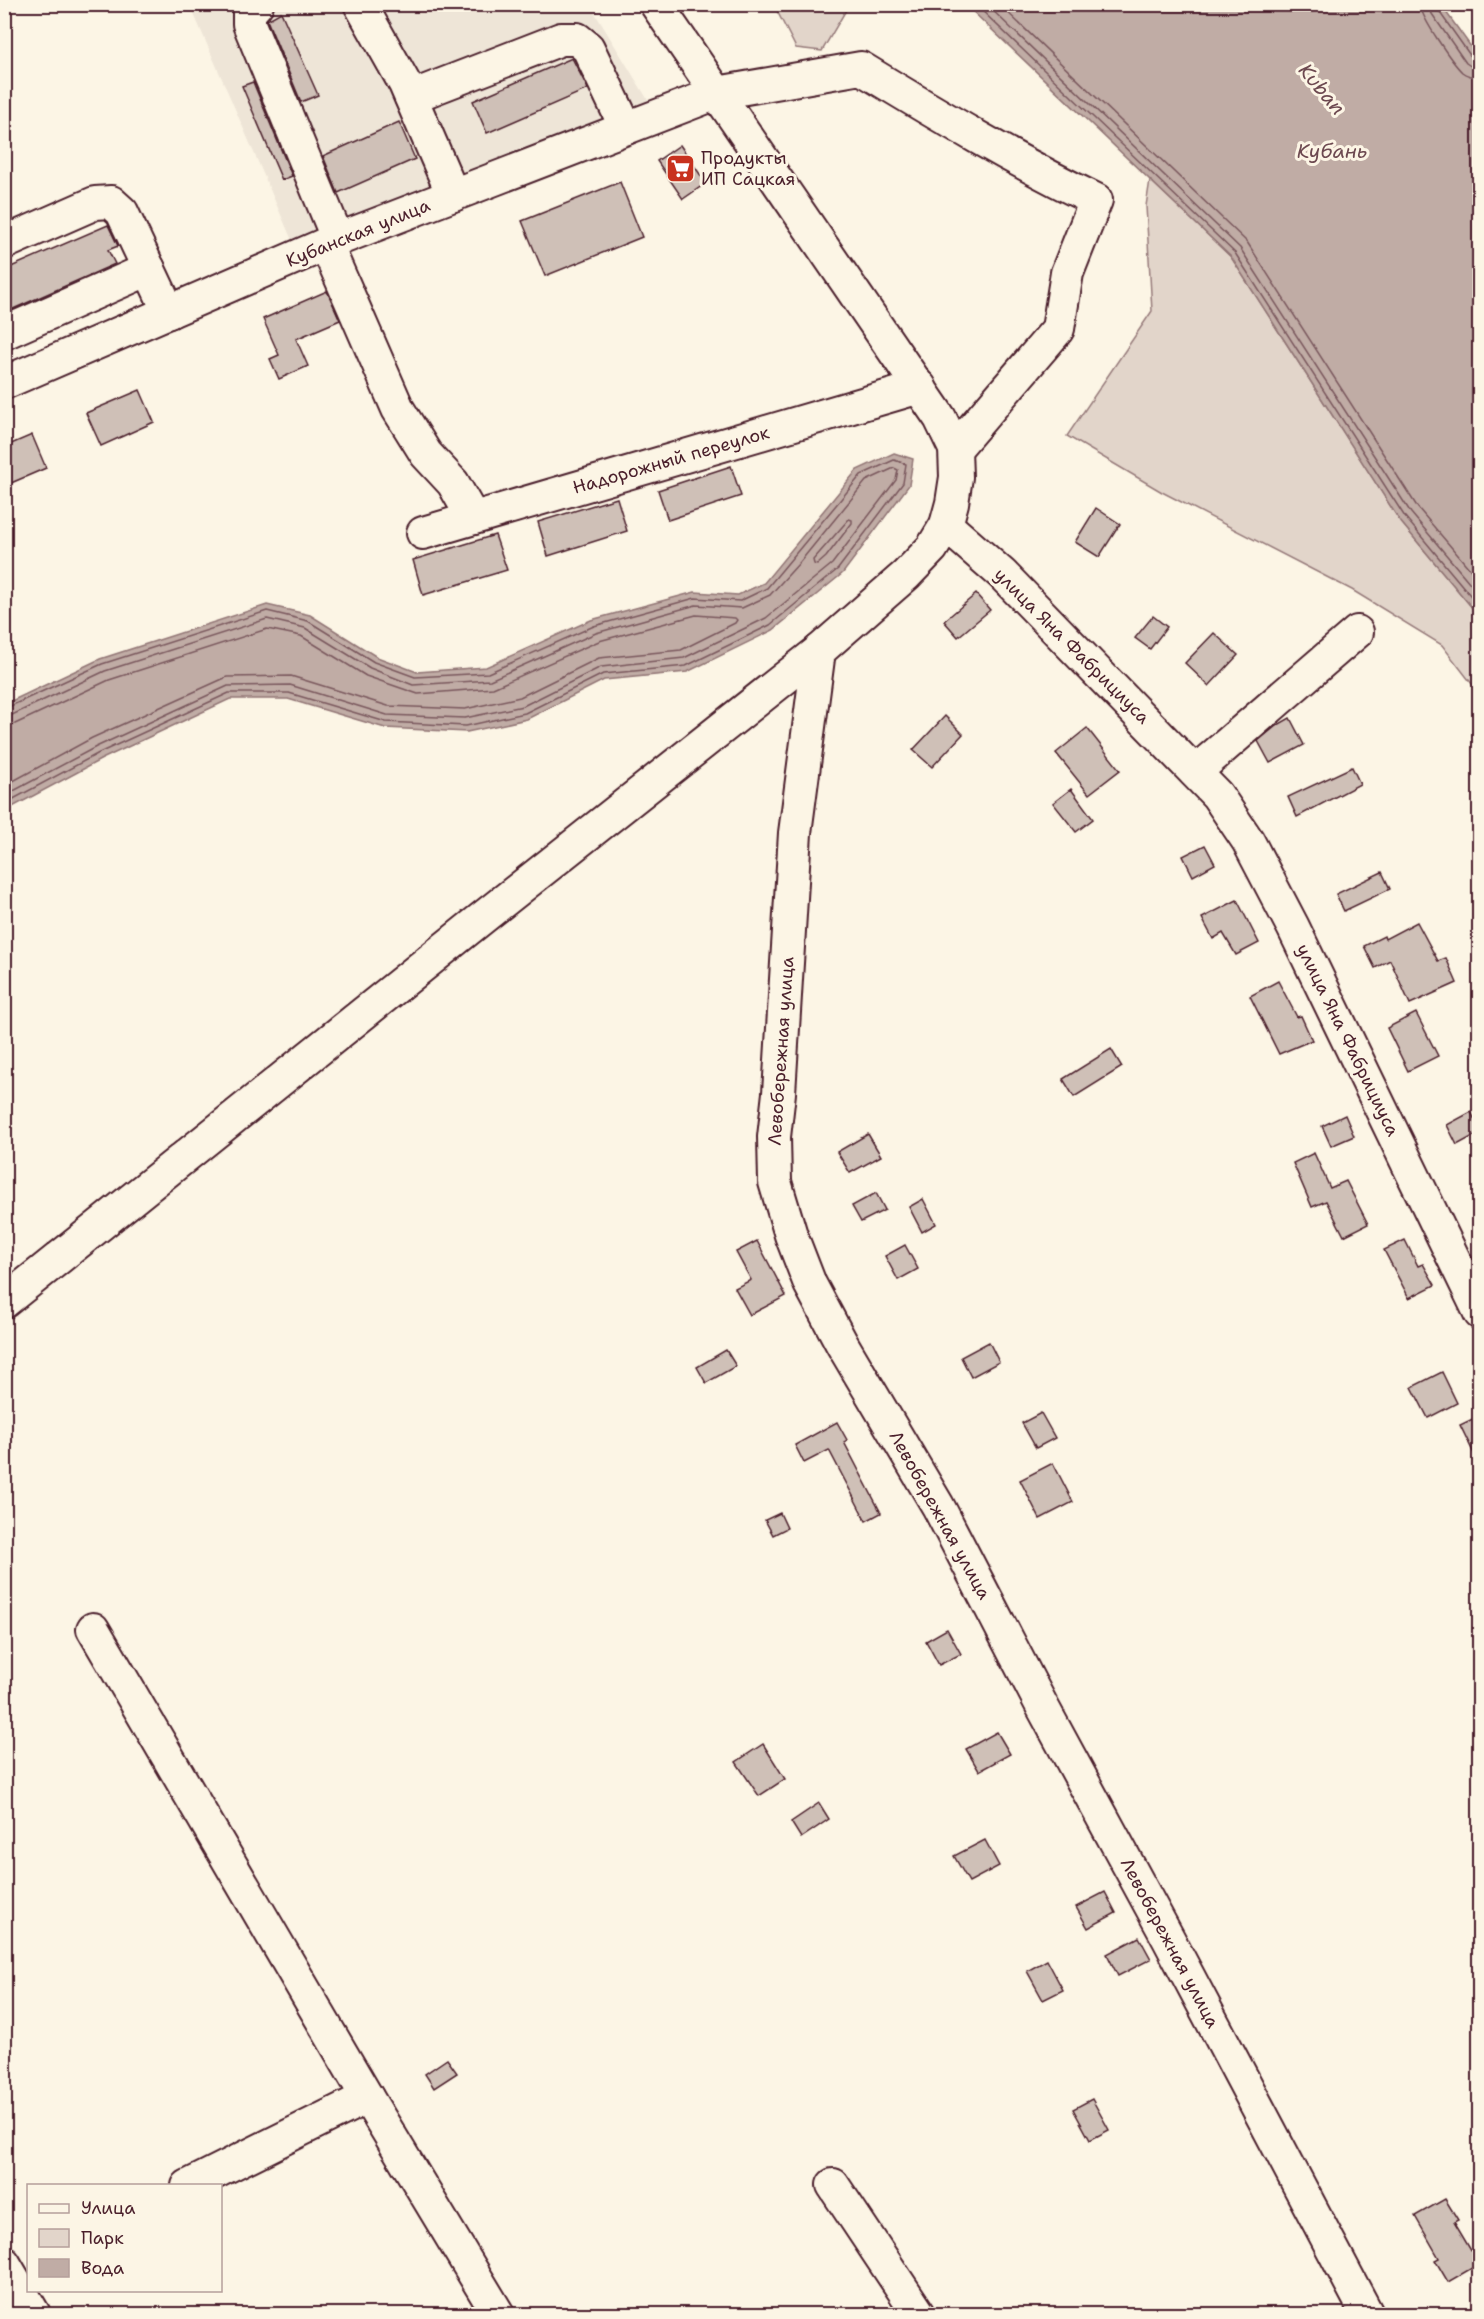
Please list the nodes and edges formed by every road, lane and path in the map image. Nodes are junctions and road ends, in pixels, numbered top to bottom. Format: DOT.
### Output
graph roads {
  1 [pos="257,4"];
  2 [pos="360,4"];
  3 [pos="656,4"];
  4 [pos="717,93"];
  5 [pos="411,97"];
  6 [pos="626,128"];
  7 [pos="453,195"];
  8 [pos="332,242"];
  9 [pos="4,243"];
  10 [pos="149,269"];
  11 [pos="169,312"];
  12 [pos="4,333"];
  13 [pos="6,380"];
  14 [pos="920,387"];
  15 [pos="955,448"];
  16 [pos="473,518"];
  17 [pos="946,525"];
  18 [pos="423,533"];
  19 [pos="1357,632"];
  20 [pos="819,651"];
  21 [pos="1195,772"];
  22 [pos="4,1302"];
  23 [pos="1479,1313"];
  24 [pos="93,1629"];
  25 [pos="367,2097"];
  26 [pos="192,2184"];
  27 [pos="832,2185"];
  28 [pos="14,2267"];
  29 [pos="34,2314"];
  30 [pos="498,2314"];
  31 [pos="920,2314"];
  32 [pos="1367,2314"];
  1 -- 8 [label="street"];
  2 -- 5 [label="street"];
  3 -- 4 [label="street"];
  4 -- 6 [label="street, Кубанская улица"];
  4 -- 14 [label="street"];
  4 -- 15 [label="street, Кубанская улица"];
  5 -- 6 [label="street"];
  5 -- 7 [label="street"];
  6 -- 7 [label="street, Кубанская улица"];
  7 -- 8 [label="street, Кубанская улица"];
  8 -- 11 [label="street, Кубанская улица"];
  8 -- 16 [label="street"];
  9 -- 10 [label="street"];
  10 -- 11 [label="street"];
  10 -- 12 [label="street"];
  11 -- 13 [label="street, Кубанская улица"];
  14 -- 15 [label="street"];
  14 -- 16 [label="street, Надорожный переулок"];
  15 -- 17 [label="street"];
  16 -- 18 [label="street, Надорожный переулок"];
  17 -- 20 [label="street"];
  17 -- 21 [label="street, улица Яна Фабрициуса"];
  19 -- 21 [label="street"];
  20 -- 22 [label="street"];
  20 -- 32 [label="street, Левобережная улица"];
  21 -- 23 [label="street, улица Яна Фабрициуса"];
  24 -- 25 [label="street"];
  25 -- 26 [label="street"];
  25 -- 30 [label="street"];
  27 -- 31 [label="street"];
  28 -- 29 [label="street"];
}
